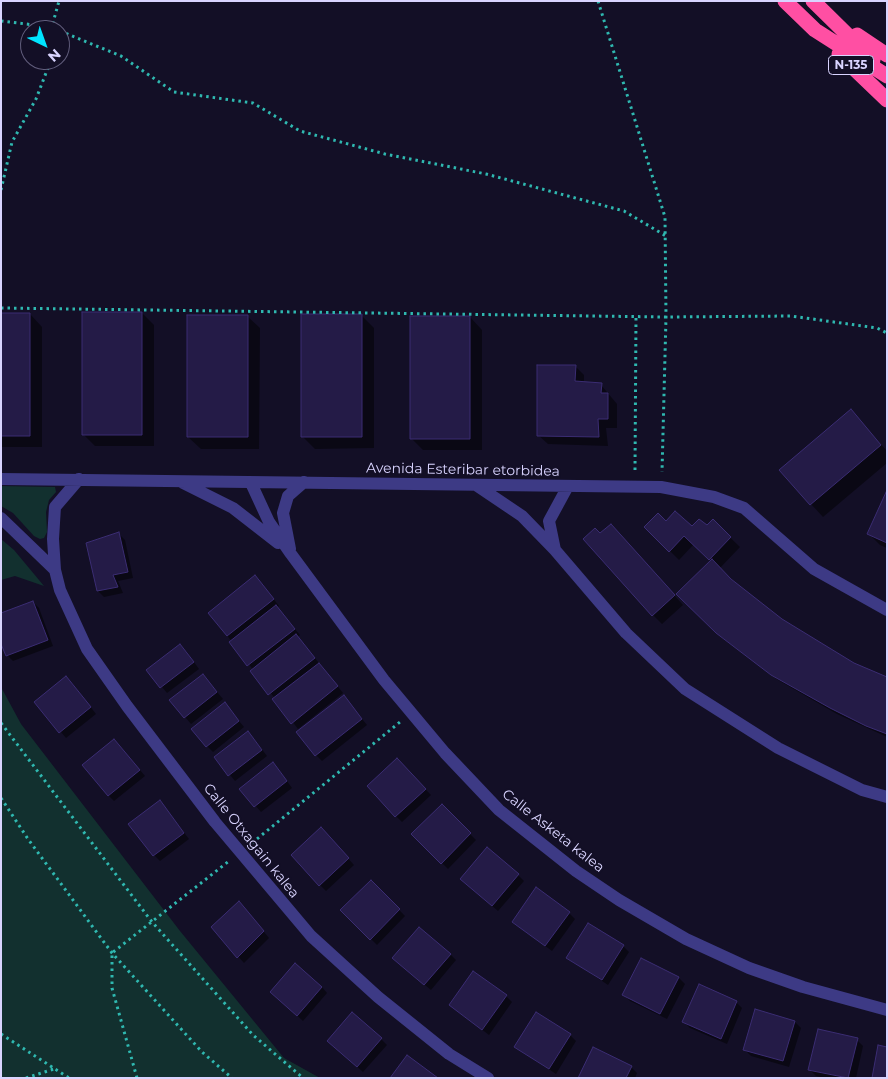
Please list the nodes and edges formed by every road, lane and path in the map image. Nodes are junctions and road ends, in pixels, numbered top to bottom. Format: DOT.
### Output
graph roads {
  1 [pos="59,1"];
  2 [pos="598,1"];
  3 [pos="785,1"];
  4 [pos="813,1"];
  5 [pos="828,16"];
  6 [pos="53,20"];
  7 [pos="1,22"];
  8 [pos="20,24"];
  9 [pos="815,30"];
  10 [pos="70,35"];
  11 [pos="887,55"];
  12 [pos="47,70"];
  13 [pos="887,75"];
  14 [pos="887,100"];
  15 [pos="1,190"];
  16 [pos="666,236"];
  17 [pos="1,308"];
  18 [pos="636,316"];
  19 [pos="666,317"];
  20 [pos="887,333"];
  21 [pos="1,478"];
  22 [pos="79,479"];
  23 [pos="178,481"];
  24 [pos="304,482"];
  25 [pos="251,483"];
  26 [pos="476,485"];
  27 [pos="568,486"];
  28 [pos="634,487"];
  29 [pos="661,487"];
  30 [pos="1,518"];
  31 [pos="555,550"];
  32 [pos="291,554"];
  33 [pos="55,570"];
  34 [pos="887,610"];
  35 [pos="1,723"];
  36 [pos="390,730"];
  37 [pos="887,797"];
  38 [pos="1,798"];
  39 [pos="258,838"];
  40 [pos="226,863"];
  41 [pos="152,922"];
  42 [pos="112,953"];
  43 [pos="887,1010"];
  44 [pos="1,1034"];
  45 [pos="55,1069"];
  46 [pos="26,1078"];
  47 [pos="69,1078"];
  48 [pos="137,1078"];
  49 [pos="232,1078"];
  50 [pos="303,1078"];
  51 [pos="488,1078"];
  1 -- 6 [label="path"];
  2 -- 16 [label="path"];
  3 -- 9 [label="highway"];
  4 -- 5 [label="highway"];
  5 -- 11 [label="highway"];
  5 -- 13 [label="highway"];
  7 -- 8 [label="path"];
  9 -- 13 [label="highway"];
  9 -- 14 [label="highway, N-135"];
  10 -- 16 [label="path"];
  12 -- 15 [label="path"];
  16 -- 19 [label="path"];
  17 -- 18 [label="path"];
  18 -- 19 [label="path"];
  18 -- 28 [label="path"];
  19 -- 20 [label="path"];
  19 -- 29 [label="path"];
  21 -- 22 [label="street, Avenida Esteribar etorbidea"];
  22 -- 23 [label="street, Avenida Esteribar etorbidea"];
  22 -- 33 [label="street, Calle Otxagain kalea"];
  23 -- 25 [label="street, Avenida Esteribar etorbidea"];
  23 -- 32 [label="street, Calle Asketa kalea"];
  24 -- 25 [label="street, Avenida Esteribar etorbidea"];
  24 -- 26 [label="street, Avenida Esteribar etorbidea"];
  24 -- 32 [label="street, Calle Asketa kalea"];
  25 -- 32 [label="street, Calle Asketa kalea"];
  26 -- 27 [label="street, Avenida Esteribar etorbidea"];
  26 -- 31 [label="street"];
  27 -- 28 [label="street, Avenida Esteribar etorbidea"];
  27 -- 31 [label="street"];
  28 -- 29 [label="street, Avenida Esteribar etorbidea"];
  29 -- 34 [label="street, Avenida Esteribar etorbidea"];
  30 -- 33 [label="street"];
  31 -- 37 [label="street"];
  32 -- 43 [label="street, Calle Asketa kalea"];
  33 -- 51 [label="street, Calle Otxagain kalea"];
  35 -- 41 [label="path"];
  36 -- 39 [label="path"];
  38 -- 42 [label="path"];
  40 -- 41 [label="path"];
  41 -- 42 [label="path"];
  41 -- 50 [label="path"];
  42 -- 48 [label="path"];
  42 -- 49 [label="path"];
  44 -- 45 [label="path"];
  45 -- 46 [label="path"];
  45 -- 47 [label="path"];
}
